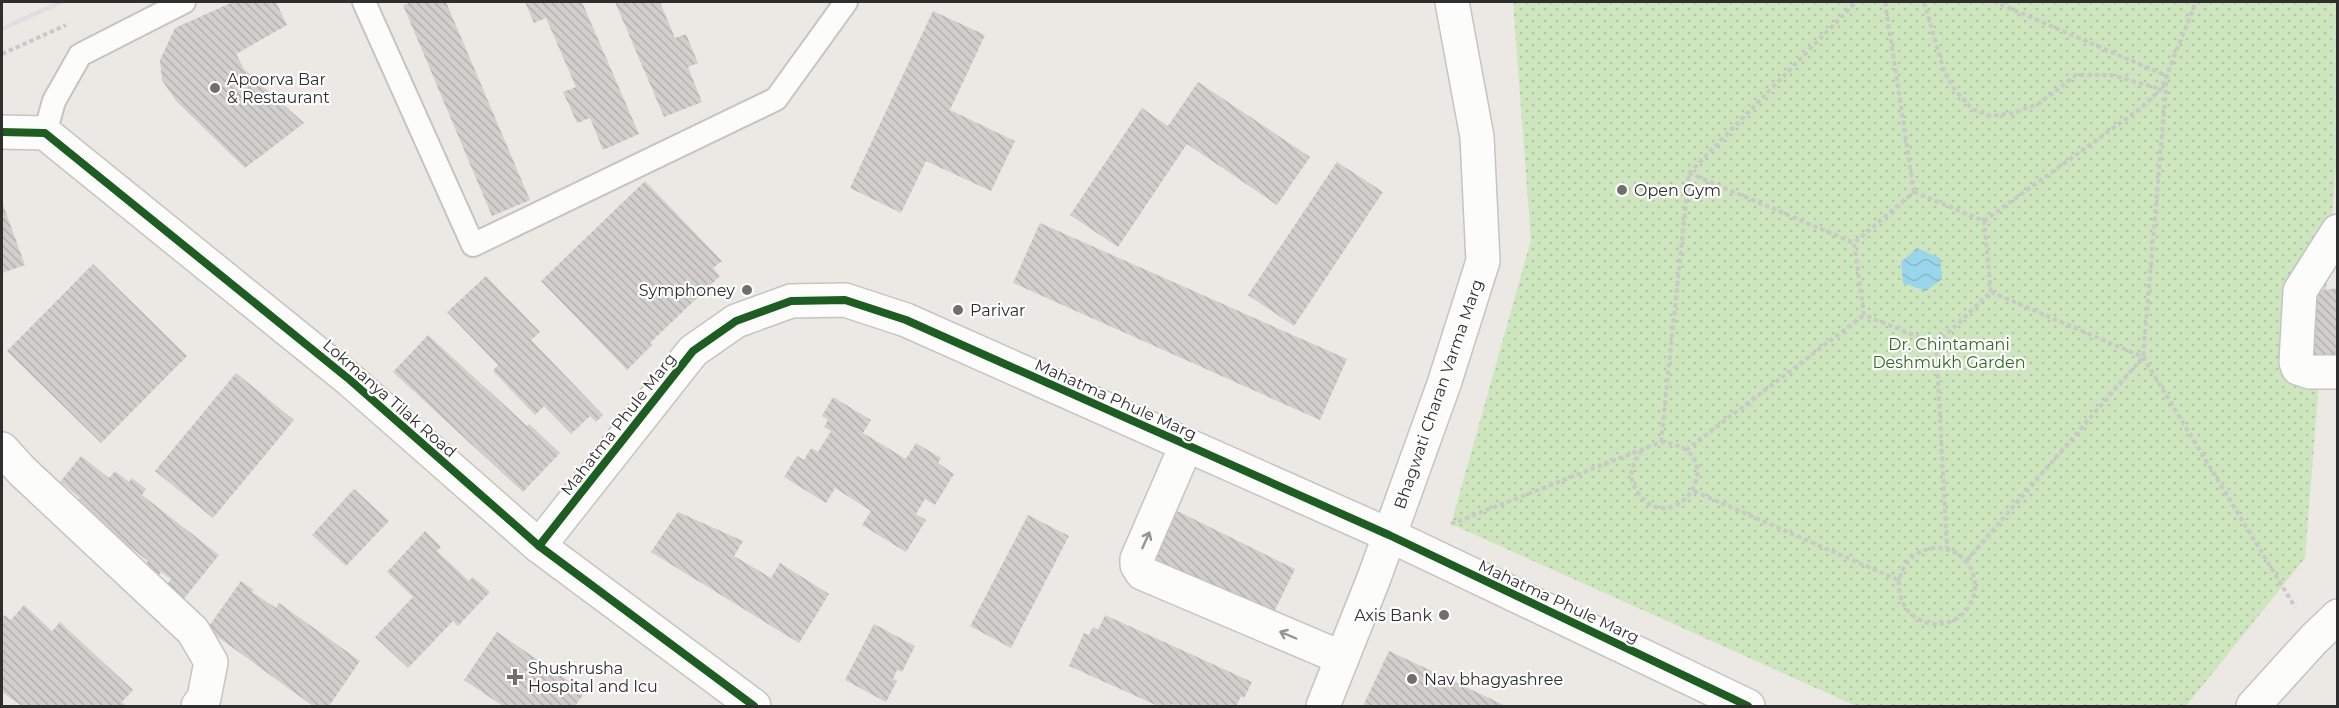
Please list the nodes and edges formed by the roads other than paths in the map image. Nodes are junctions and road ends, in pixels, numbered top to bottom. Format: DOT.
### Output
graph roads {
  1 [pos="184,2"];
  2 [pos="364,2"];
  3 [pos="846,2"];
  4 [pos="1452,2"];
  5 [pos="2,132"];
  6 [pos="45,133"];
  7 [pos="2337,231"];
  8 [pos="2337,372"];
  9 [pos="1186,446"];
  10 [pos="2,449"];
  11 [pos="1389,536"];
  12 [pos="539,546"];
  13 [pos="2337,616"];
  14 [pos="1342,658"];
  15 [pos="198,706"];
  16 [pos="754,706"];
  17 [pos="1323,706"];
  18 [pos="1748,706"];
  19 [pos="2253,706"];
  1 -- 6 [label="lane"];
  2 -- 3 [label="lane"];
  4 -- 11 [label="street, Bhagwati Charan Varma Marg"];
  5 -- 6 [label="street"];
  6 -- 12 [label="street, Lokmanya Tilak Road"];
  7 -- 8 [label="street"];
  9 -- 11 [label="street, Mahatma Phule Marg"];
  9 -- 12 [label="street, Mahatma Phule Marg"];
  14 -- 9 [label="street, one-way"];
  10 -- 15 [label="street"];
  11 -- 14 [label="street, Bhagwati Charan Varma Marg"];
  11 -- 18 [label="street, Mahatma Phule Marg"];
  12 -- 16 [label="street, Lokmanya Tilak Road"];
  13 -- 19 [label="street"];
  14 -- 17 [label="street, Bhagwati Charan Varma Marg"];
}
